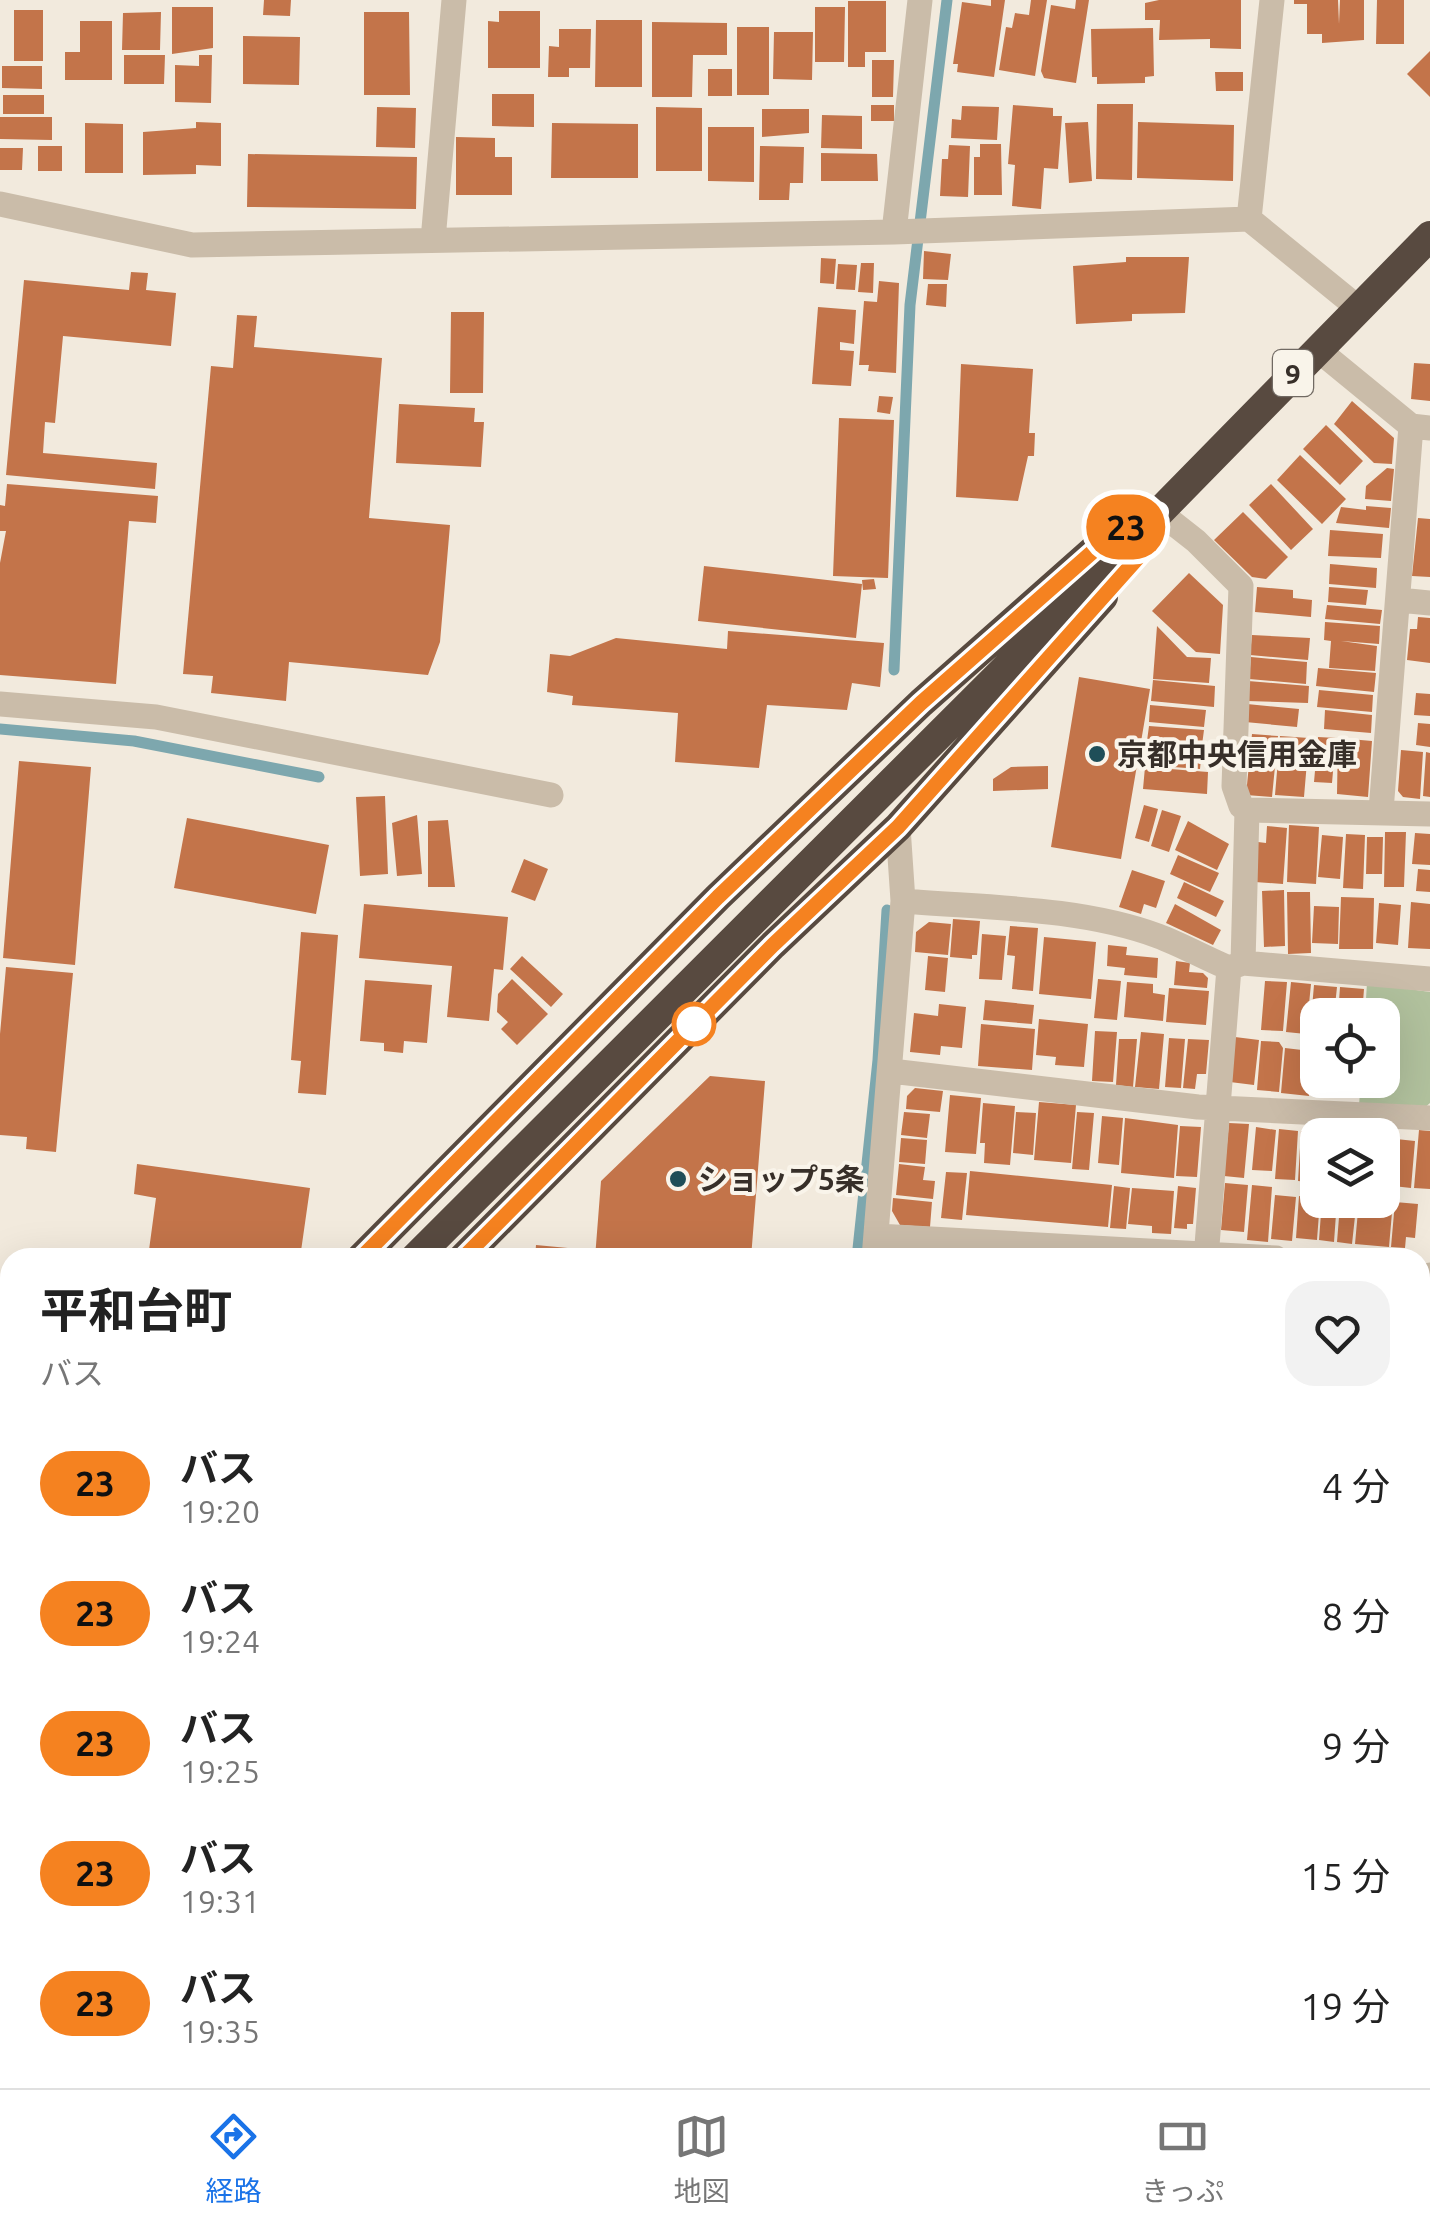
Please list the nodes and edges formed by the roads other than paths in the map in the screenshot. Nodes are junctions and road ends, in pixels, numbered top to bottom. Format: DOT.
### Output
graph roads {
  1 [pos="454,0"];
  2 [pos="920,0"];
  3 [pos="1272,0"];
  4 [pos="0,204"];
  5 [pos="1249,218"];
  6 [pos="894,232"];
  7 [pos="1430,236"];
  8 [pos="433,240"];
  9 [pos="1357,307"];
  10 [pos="1316,348"];
  11 [pos="1421,427"];
  12 [pos="1158,512"];
  13 [pos="1399,600"];
  14 [pos="1430,602"];
  15 [pos="0,704"];
  16 [pos="551,795"];
  17 [pos="1247,810"];
  18 [pos="1381,811"];
  19 [pos="1430,814"];
  20 [pos="898,827"];
  21 [pos="904,901"];
  22 [pos="1236,965"];
  23 [pos="1430,979"];
  24 [pos="892,1071"];
  25 [pos="1218,1106"];
  26 [pos="1430,1118"];
  27 [pos="876,1247"];
  28 [pos="371,1248"];
  29 [pos="425,1248"];
  30 [pos="473,1248"];
  31 [pos="917,1248"];
  32 [pos="1208,1248"];
  1 -- 8 [label="street"];
  2 -- 6 [label="street"];
  3 -- 5 [label="street"];
  4 -- 8 [label="street"];
  5 -- 6 [label="street"];
  5 -- 9 [label="street"];
  6 -- 8 [label="street"];
  7 -- 9 [label="highway, 9"];
  9 -- 10 [label="highway, 9"];
  10 -- 11 [label="street"];
  10 -- 12 [label="highway, 9"];
  11 -- 13 [label="street"];
  12 -- 17 [label="street"];
  12 -- 20 [label="highway"];
  12 -- 28 [label="highway"];
  12 -- 29 [label="highway, 9"];
  13 -- 14 [label="street"];
  13 -- 18 [label="street"];
  15 -- 16 [label="street"];
  17 -- 18 [label="street"];
  17 -- 22 [label="street"];
  18 -- 19 [label="street"];
  20 -- 21 [label="street"];
  20 -- 30 [label="highway"];
  21 -- 22 [label="street"];
  21 -- 24 [label="street"];
  22 -- 23 [label="street"];
  22 -- 25 [label="street"];
  24 -- 25 [label="street"];
  24 -- 27 [label="street"];
  25 -- 26 [label="street"];
  25 -- 32 [label="street"];
  27 -- 31 [label="street"];
}
